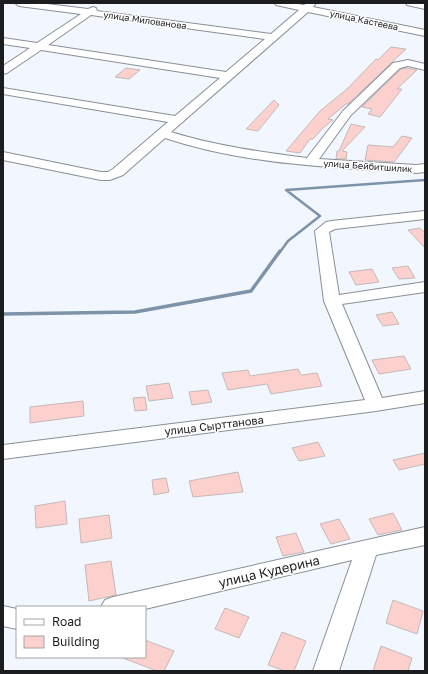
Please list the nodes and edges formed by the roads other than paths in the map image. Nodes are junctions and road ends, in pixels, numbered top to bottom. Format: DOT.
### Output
graph roads {
  1 [pos="19,3"];
  2 [pos="103,3"];
  3 [pos="279,3"];
  4 [pos="410,3"];
  5 [pos="309,5"];
  6 [pos="425,6"];
  7 [pos="89,13"];
  8 [pos="425,33"];
  9 [pos="272,37"];
  10 [pos="3,41"];
  11 [pos="39,47"];
  12 [pos="425,67"];
  13 [pos="3,71"];
  14 [pos="228,76"];
  15 [pos="3,91"];
  16 [pos="177,120"];
  17 [pos="163,133"];
  18 [pos="3,156"];
  19 [pos="310,162"];
  20 [pos="425,168"];
  21 [pos="425,215"];
  22 [pos="425,287"];
  23 [pos="332,301"];
  24 [pos="425,397"];
  25 [pos="376,405"];
  26 [pos="3,452"];
  27 [pos="425,536"];
  28 [pos="367,548"];
  29 [pos="117,606"];
  30 [pos="3,616"];
  31 [pos="16,619"];
  32 [pos="326,671"];
  1 -- 7 [label="street, улица Милованова"];
  2 -- 7 [label="street"];
  3 -- 5 [label="street, улица Кастеева"];
  4 -- 6 [label="street"];
  5 -- 8 [label="street, улица Кастеева"];
  5 -- 9 [label="street"];
  7 -- 9 [label="street, улица Милованова"];
  7 -- 11 [label="street"];
  9 -- 14 [label="street"];
  10 -- 11 [label="street"];
  11 -- 13 [label="street"];
  11 -- 14 [label="street"];
  12 -- 19 [label="street"];
  14 -- 16 [label="street"];
  15 -- 16 [label="street"];
  16 -- 17 [label="street"];
  17 -- 18 [label="street"];
  17 -- 19 [label="street, улица Бейбитшилик"];
  19 -- 20 [label="street, улица Бейбитшилик"];
  21 -- 23 [label="street"];
  22 -- 23 [label="street"];
  23 -- 25 [label="street"];
  24 -- 25 [label="street, улица Сырттанова"];
  25 -- 26 [label="street, улица Сырттанова"];
  27 -- 28 [label="street, улица Кудерина"];
  28 -- 29 [label="street, улица Кудерина"];
  28 -- 32 [label="street"];
  30 -- 31 [label="street"];
}
